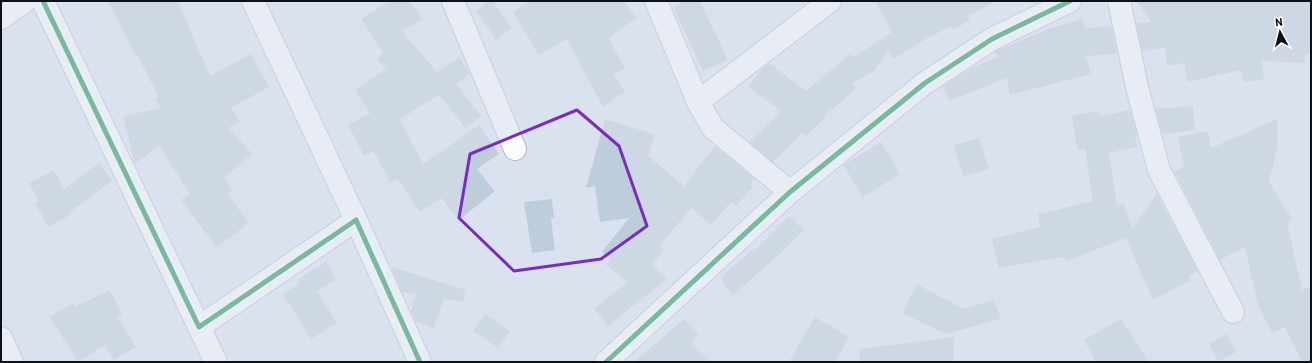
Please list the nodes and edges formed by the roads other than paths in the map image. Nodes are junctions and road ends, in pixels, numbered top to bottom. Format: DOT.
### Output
graph roads {
  1 [pos="25,1"];
  2 [pos="43,1"];
  3 [pos="253,1"];
  4 [pos="453,1"];
  5 [pos="656,1"];
  6 [pos="830,1"];
  7 [pos="1070,1"];
  8 [pos="1119,1"];
  9 [pos="1,18"];
  10 [pos="698,102"];
  11 [pos="515,149"];
  12 [pos="790,192"];
  13 [pos="356,220"];
  14 [pos="1233,312"];
  15 [pos="199,327"];
  16 [pos="1,338"];
  17 [pos="12,362"];
  18 [pos="216,362"];
  19 [pos="420,362"];
  20 [pos="606,362"];
  1 -- 9 [label="street"];
  2 -- 15 [label="street"];
  3 -- 13 [label="street"];
  4 -- 11 [label="street"];
  5 -- 10 [label="street"];
  6 -- 10 [label="street"];
  7 -- 12 [label="street"];
  8 -- 14 [label="street"];
  10 -- 12 [label="street"];
  12 -- 20 [label="street"];
  13 -- 15 [label="street"];
  13 -- 19 [label="street"];
  15 -- 18 [label="street"];
  16 -- 17 [label="street"];
}
